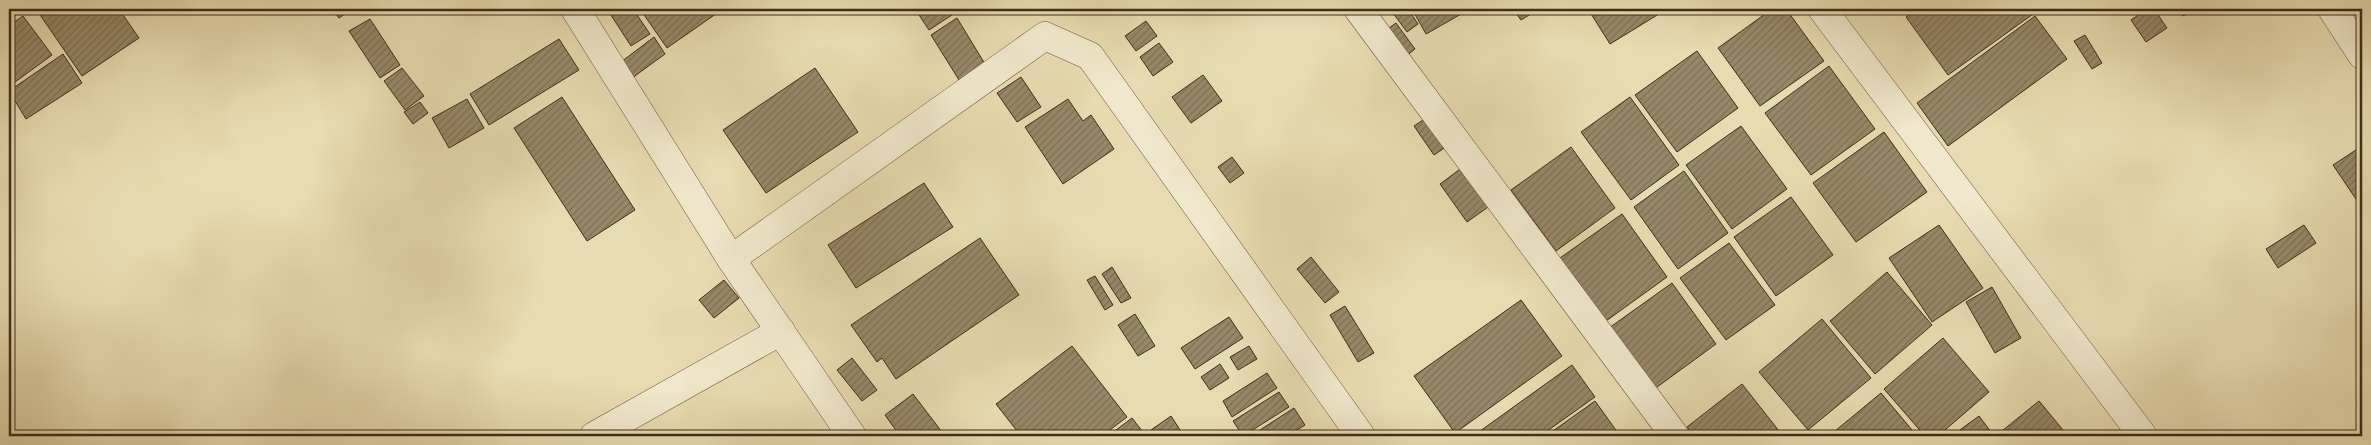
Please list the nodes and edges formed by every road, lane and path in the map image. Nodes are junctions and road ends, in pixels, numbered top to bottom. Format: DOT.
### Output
graph roads {
  1 [pos="575,9"];
  2 [pos="1358,9"];
  3 [pos="1822,9"];
  4 [pos="2332,9"];
  5 [pos="2362,55"];
  6 [pos="732,260"];
  7 [pos="781,331"];
  8 [pos="594,436"];
  9 [pos="852,436"];
  10 [pos="1361,436"];
  11 [pos="1675,436"];
  12 [pos="2143,436"];
  1 -- 6 [label="street"];
  2 -- 11 [label="street"];
  3 -- 12 [label="street"];
  4 -- 5 [label="street"];
  6 -- 7 [label="street"];
  6 -- 10 [label="street"];
  7 -- 8 [label="street"];
  7 -- 9 [label="street"];
}
